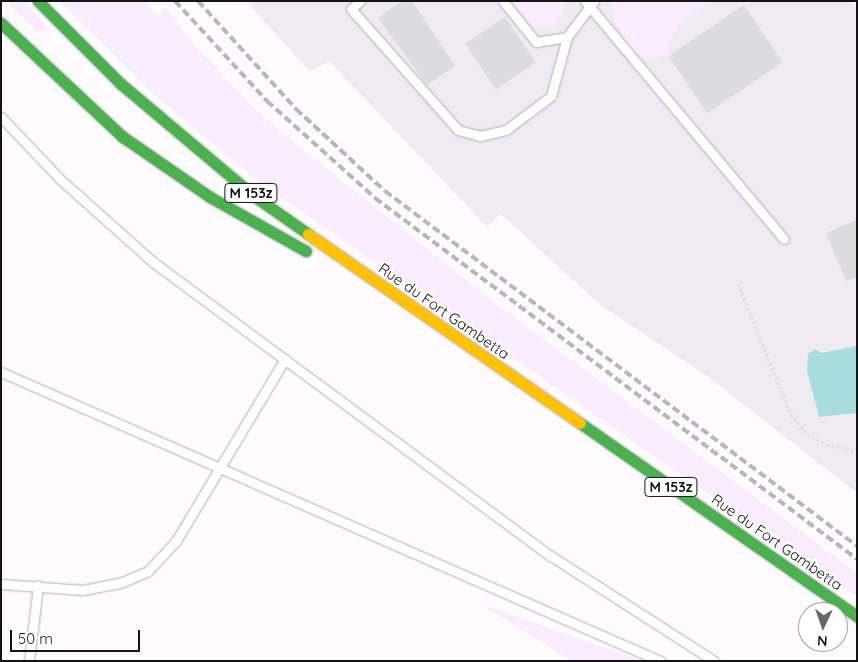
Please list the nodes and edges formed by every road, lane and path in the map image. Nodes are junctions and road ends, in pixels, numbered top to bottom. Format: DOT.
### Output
graph roads {
  1 [pos="38,1"];
  2 [pos="344,1"];
  3 [pos="360,1"];
  4 [pos="503,1"];
  5 [pos="589,3"];
  6 [pos="351,9"];
  7 [pos="1,23"];
  8 [pos="567,37"];
  9 [pos="1,117"];
  10 [pos="784,240"];
  11 [pos="320,262"];
  12 [pos="738,284"];
  13 [pos="404,317"];
  14 [pos="485,358"];
  15 [pos="285,359"];
  16 [pos="1,372"];
  17 [pos="857,451"];
  18 [pos="217,467"];
  19 [pos="1,584"];
  20 [pos="38,586"];
  21 [pos="857,616"];
  22 [pos="29,661"];
  23 [pos="660,661"];
  24 [pos="714,661"];
  1 -- 14 [label="main road, Rue du Fort Gambetta / M 153z"];
  2 -- 6 [label="lane"];
  3 -- 6 [label="lane"];
  4 -- 8 [label="lane"];
  5 -- 8 [label="lane"];
  5 -- 10 [label="lane"];
  6 -- 8 [label="lane"];
  7 -- 11 [label="main road"];
  9 -- 15 [label="lane"];
  12 -- 17 [label="path"];
  13 -- 14 [label="main road"];
  14 -- 21 [label="main road, Rue du Fort Gambetta / M 153z"];
  15 -- 18 [label="lane"];
  15 -- 24 [label="lane"];
  16 -- 18 [label="lane"];
  18 -- 20 [label="lane"];
  18 -- 23 [label="lane"];
  19 -- 20 [label="lane"];
  20 -- 22 [label="lane"];
}
